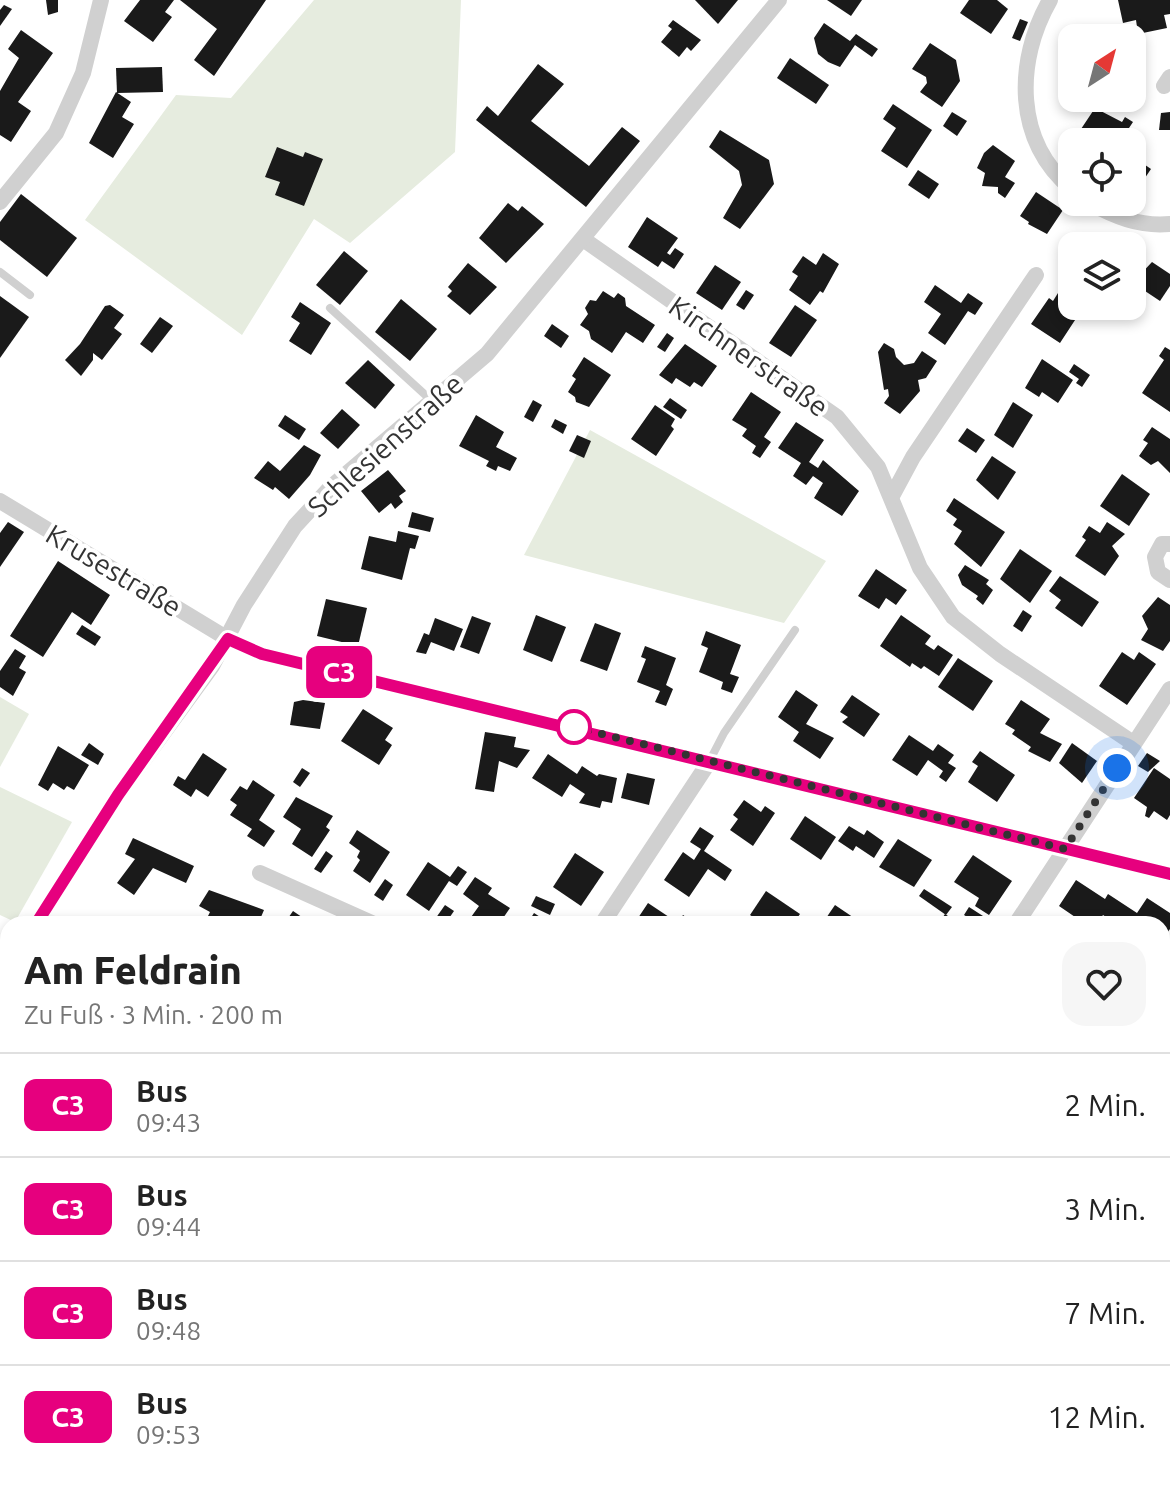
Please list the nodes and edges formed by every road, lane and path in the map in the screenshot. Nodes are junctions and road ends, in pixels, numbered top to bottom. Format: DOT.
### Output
graph roads {
  1 [pos="101,0"];
  2 [pos="779,0"];
  3 [pos="1050,0"];
  4 [pos="1058,173"];
  5 [pos="0,202"];
  6 [pos="1114,216"];
  7 [pos="1170,224"];
  8 [pos="583,239"];
  9 [pos="0,272"];
  10 [pos="1036,275"];
  11 [pos="30,295"];
  12 [pos="330,308"];
  13 [pos="433,402"];
  14 [pos="892,496"];
  15 [pos="0,501"];
  16 [pos="1170,544"];
  17 [pos="1170,580"];
  18 [pos="795,630"];
  19 [pos="228,639"];
  20 [pos="1170,689"];
  21 [pos="1133,743"];
  22 [pos="709,762"];
  23 [pos="1065,849"];
  24 [pos="260,873"];
  25 [pos="1170,874"];
  26 [pos="41,916"];
  27 [pos="356,916"];
  28 [pos="607,916"];
  29 [pos="1021,916"];
  1 -- 5 [label="street"];
  2 -- 8 [label="street, Schlesienstraße"];
  3 -- 4 [label="street"];
  6 -- 7 [label="street"];
  8 -- 13 [label="street, Schlesienstraße"];
  8 -- 14 [label="street, Kirchnerstraße"];
  9 -- 11 [label="lane"];
  10 -- 14 [label="street"];
  12 -- 13 [label="lane"];
  13 -- 19 [label="street, Schlesienstraße"];
  14 -- 21 [label="street, Kirchnerstraße"];
  15 -- 19 [label="street, Krusestraße"];
  16 -- 17 [label="street"];
  18 -- 22 [label="lane"];
  19 -- 22 [label="street, Krusestraße"];
  19 -- 26 [label="street, Schlesienstraße"];
  20 -- 21 [label="street"];
  21 -- 23 [label="street"];
  22 -- 23 [label="street, Krusestraße"];
  22 -- 28 [label="street"];
  23 -- 25 [label="street, Krusestraße"];
  23 -- 29 [label="street"];
  24 -- 27 [label="street"];
}
